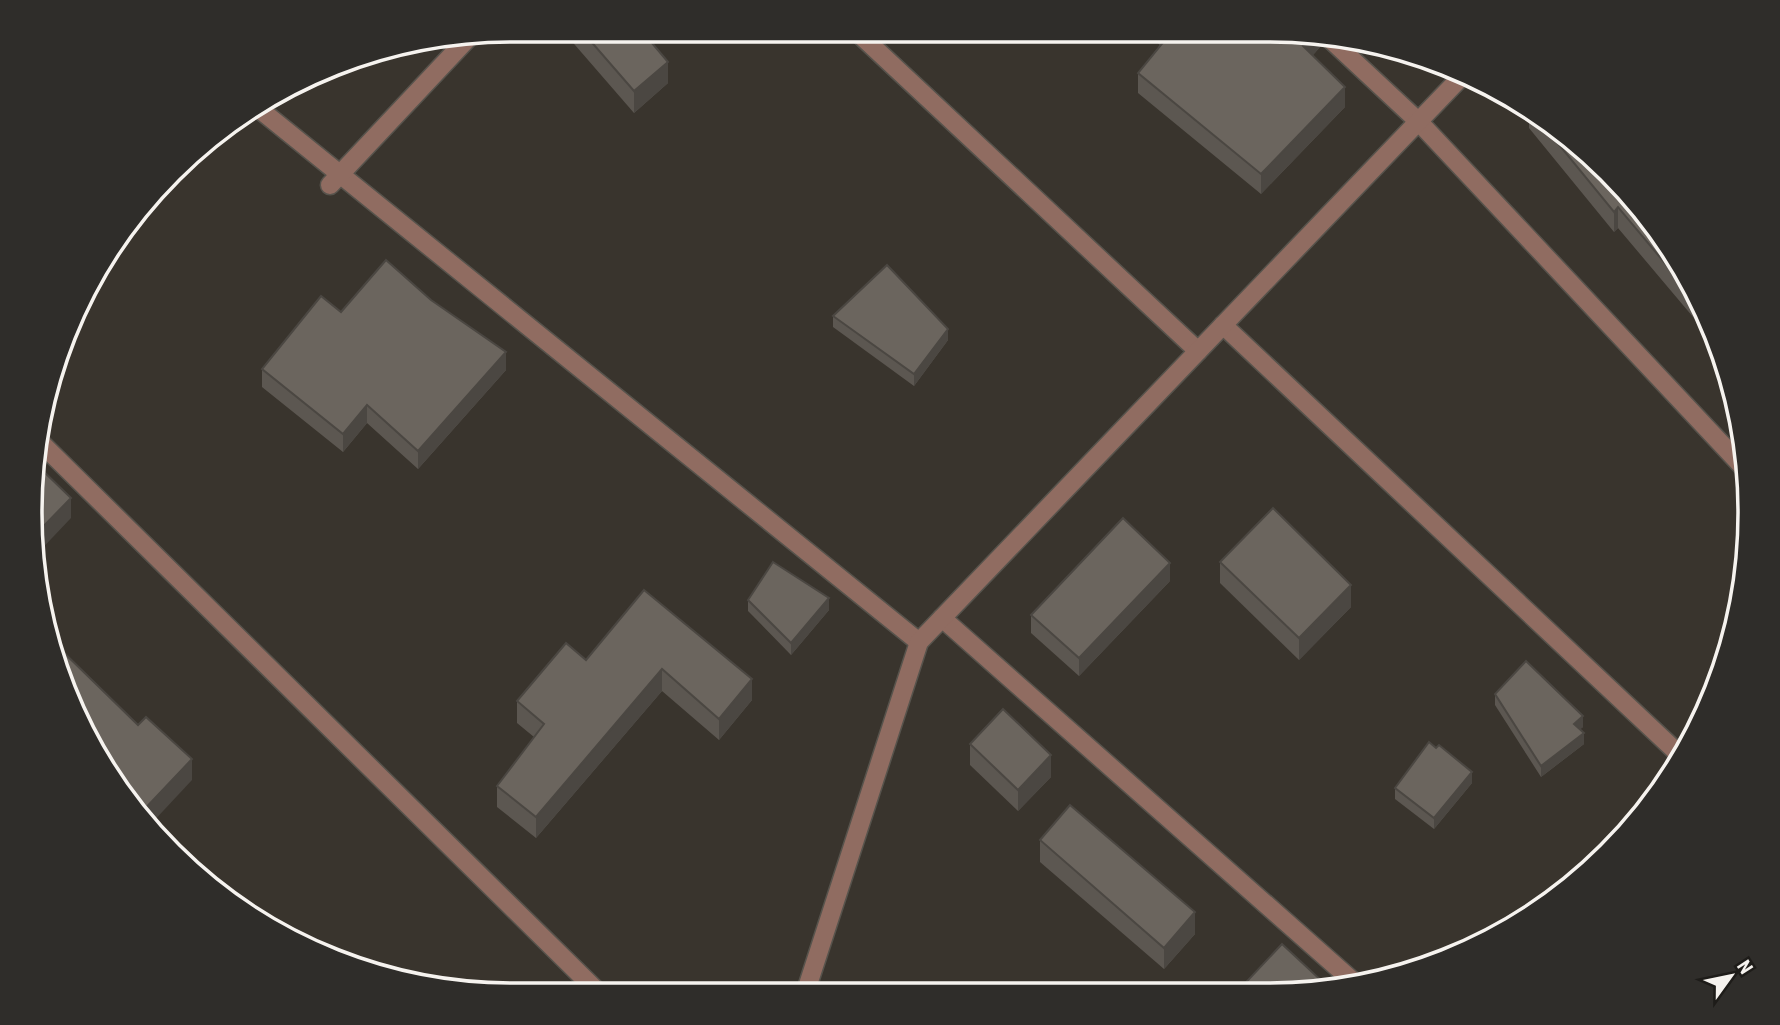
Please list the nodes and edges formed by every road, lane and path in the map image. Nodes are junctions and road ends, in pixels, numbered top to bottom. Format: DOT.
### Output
graph roads {
  1 [pos="868,42"];
  2 [pos="460,45"];
  3 [pos="1340,48"];
  4 [pos="1457,82"];
  5 [pos="264,113"];
  6 [pos="1419,122"];
  7 [pos="334,179"];
  8 [pos="1223,325"];
  9 [pos="1198,351"];
  10 [pos="46,448"];
  11 [pos="1735,458"];
  12 [pos="942,618"];
  13 [pos="919,642"];
  14 [pos="1674,750"];
  15 [pos="1347,976"];
  16 [pos="589,983"];
  17 [pos="809,983"];
  1 -- 9 [label="street"];
  2 -- 7 [label="street"];
  3 -- 6 [label="street"];
  4 -- 6 [label="street"];
  5 -- 7 [label="street"];
  6 -- 8 [label="street"];
  6 -- 11 [label="street"];
  7 -- 13 [label="street"];
  8 -- 9 [label="street"];
  8 -- 14 [label="street"];
  9 -- 12 [label="street"];
  10 -- 16 [label="street"];
  12 -- 13 [label="street"];
  12 -- 15 [label="street"];
  13 -- 17 [label="street"];
}
